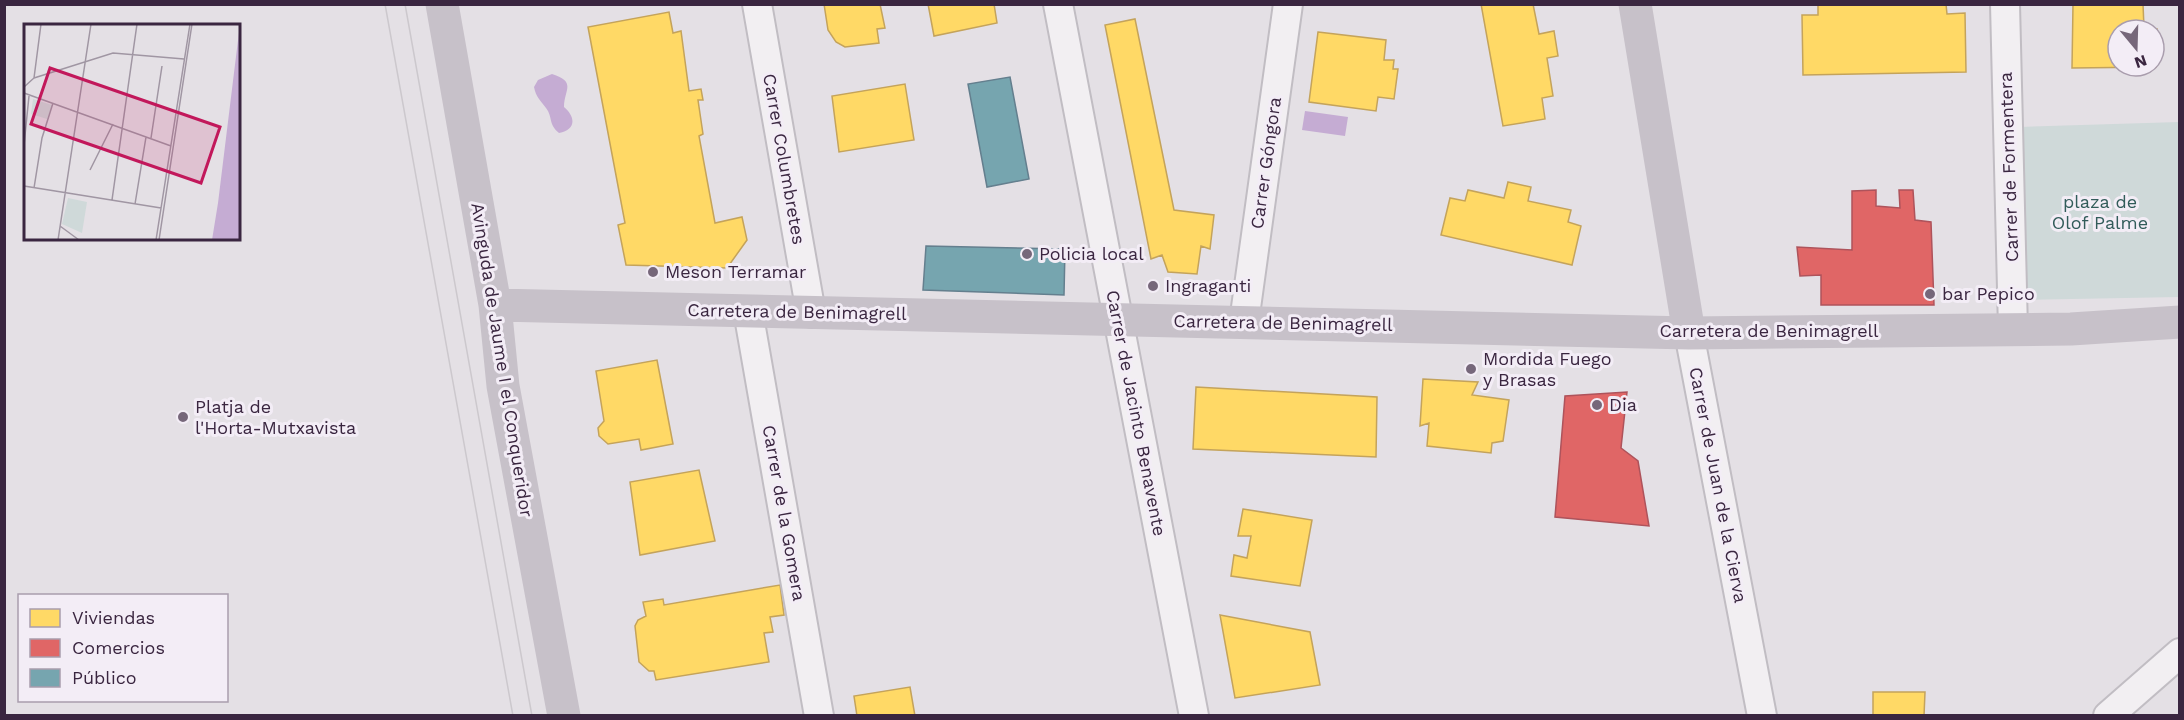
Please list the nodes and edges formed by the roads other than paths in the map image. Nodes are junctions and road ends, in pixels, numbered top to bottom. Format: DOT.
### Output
graph roads {
  1 [pos="442,4"];
  2 [pos="757,4"];
  3 [pos="1058,4"];
  4 [pos="1288,4"];
  5 [pos="1635,4"];
  6 [pos="2004,4"];
  7 [pos="495,305"];
  8 [pos="748,311"];
  9 [pos="811,313"];
  10 [pos="1118,320"];
  11 [pos="1244,322"];
  12 [pos="2180,322"];
  13 [pos="2071,329"];
  14 [pos="2013,330"];
  15 [pos="1689,333"];
  16 [pos="2180,335"];
  17 [pos="2178,654"];
  18 [pos="564,716"];
  19 [pos="819,716"];
  20 [pos="1194,716"];
  21 [pos="1762,716"];
  22 [pos="2108,716"];
  1 -- 7 [label="street, Avinguda de Jaume I el Conqueridor"];
  2 -- 9 [label="street, Carrer Columbretes"];
  3 -- 10 [label="street, Carrer de Jacinto Benavente"];
  4 -- 11 [label="street, Carrer Góngora"];
  5 -- 15 [label="street, Carrer de Juan de la Cierva"];
  6 -- 14 [label="street, Carrer de Formentera"];
  7 -- 8 [label="street, Carretera de Benimagrell"];
  7 -- 18 [label="street, Avinguda de Jaume I el Conqueridor"];
  8 -- 9 [label="street, Carretera de Benimagrell"];
  8 -- 19 [label="street, Carrer de la Gomera"];
  9 -- 10 [label="street, Carretera de Benimagrell"];
  10 -- 11 [label="street, Carretera de Benimagrell"];
  10 -- 20 [label="street, Carrer de Jacinto Benavente"];
  11 -- 15 [label="street, Carretera de Benimagrell"];
  12 -- 13 [label="street, Carretera de Benimagrell"];
  13 -- 14 [label="street, Carretera de Benimagrell"];
  13 -- 16 [label="street, Carretera de Benimagrell"];
  14 -- 15 [label="street, Carretera de Benimagrell"];
  15 -- 21 [label="street, Carrer de Juan de la Cierva"];
  17 -- 22 [label="street"];
}
